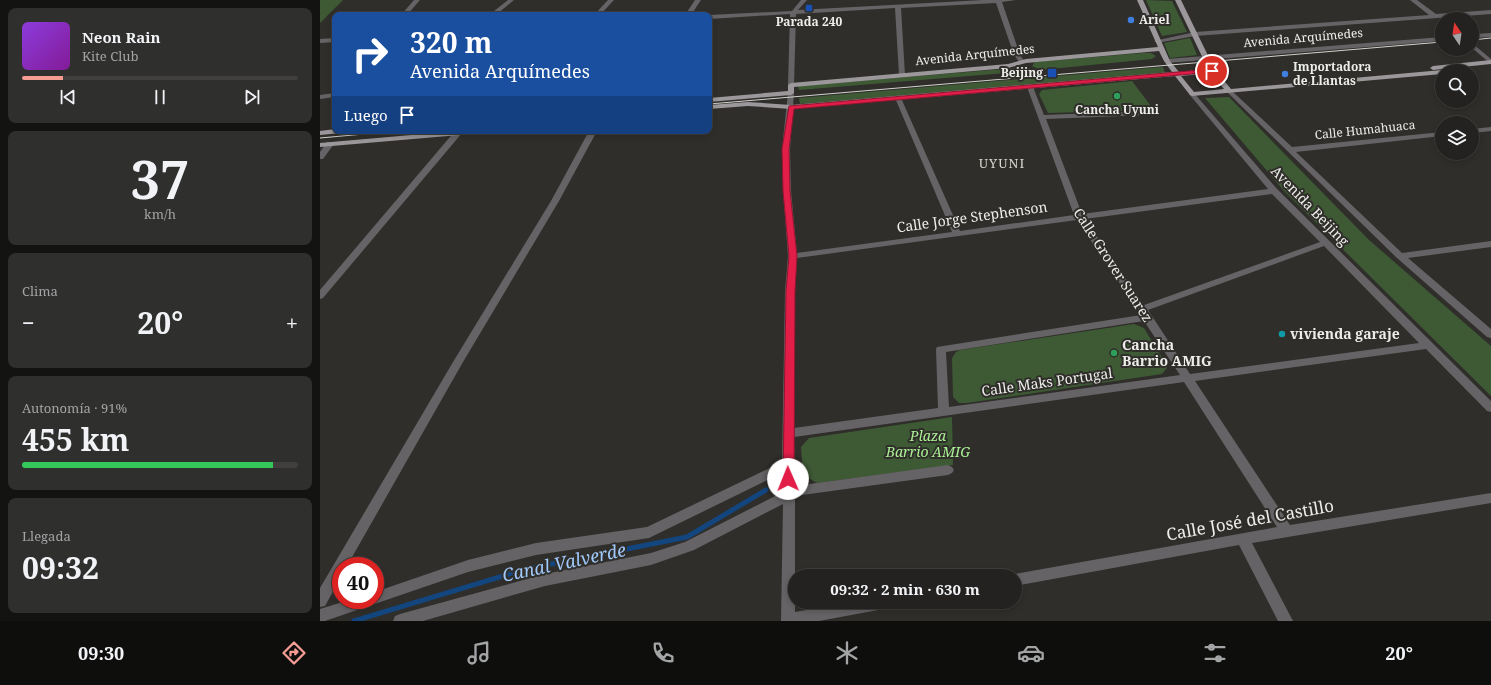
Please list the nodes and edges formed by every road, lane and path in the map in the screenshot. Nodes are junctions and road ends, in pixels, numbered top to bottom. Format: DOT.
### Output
graph roads {
  1 [pos="417,0"];
  2 [pos="511,0"];
  3 [pos="611,0"];
  4 [pos="698,0"];
  5 [pos="804,0"];
  6 [pos="998,0"];
  7 [pos="1013,0"];
  8 [pos="1140,0"];
  9 [pos="1178,0"];
  10 [pos="1413,0"];
  11 [pos="898,6"];
  12 [pos="407,12"];
  13 [pos="496,12"];
  14 [pos="600,12"];
  15 [pos="690,12"];
  16 [pos="1491,12"];
  17 [pos="793,13"];
  18 [pos="1434,16"];
  19 [pos="712,17"];
  20 [pos="1195,34"];
  21 [pos="1491,35"];
  22 [pos="1479,36"];
  23 [pos="1435,39"];
  24 [pos="332,40"];
  25 [pos="1157,40"];
  26 [pos="320,41"];
  27 [pos="1161,49"];
  28 [pos="1479,51"];
  29 [pos="1205,58"];
  30 [pos="1167,61"];
  31 [pos="1022,62"];
  32 [pos="1491,62"];
  33 [pos="1491,67"];
  34 [pos="1479,68"];
  35 [pos="1212,71"];
  36 [pos="1435,73"];
  37 [pos="1176,74"];
  38 [pos="902,75"];
  39 [pos="791,84"];
  40 [pos="1030,87"];
  41 [pos="1227,89"];
  42 [pos="1190,92"];
  43 [pos="791,93"];
  44 [pos="332,95"];
  45 [pos="320,97"];
  46 [pos="898,98"];
  47 [pos="712,100"];
  48 [pos="712,107"];
  49 [pos="791,107"];
  50 [pos="1147,113"];
  51 [pos="1041,117"];
  52 [pos="1491,129"];
  53 [pos="1479,130"];
  54 [pos="332,132"];
  55 [pos="320,133"];
  56 [pos="446,134"];
  57 [pos="457,134"];
  58 [pos="591,134"];
  59 [pos="1435,135"];
  60 [pos="330,144"];
  61 [pos="320,145"];
  62 [pos="1290,150"];
  63 [pos="320,157"];
  64 [pos="1274,191"];
  65 [pos="1079,217"];
  66 [pos="957,233"];
  67 [pos="1325,243"];
  68 [pos="1491,244"];
  69 [pos="793,256"];
  70 [pos="1400,256"];
  71 [pos="320,296"];
  72 [pos="1144,313"];
  73 [pos="1491,335"];
  74 [pos="1428,345"];
  75 [pos="1187,377"];
  76 [pos="1491,408"];
  77 [pos="944,412"];
  78 [pos="789,433"];
  79 [pos="788,465"];
  80 [pos="948,470"];
  81 [pos="789,494"];
  82 [pos="1491,498"];
  83 [pos="1287,531"];
  84 [pos="1243,539"];
  85 [pos="1022,579"];
  86 [pos="384,595"];
  87 [pos="320,602"];
  88 [pos="341,609"];
  89 [pos="852,609"];
  90 [pos="320,616"];
  91 [pos="400,621"];
  92 [pos="788,621"];
  93 [pos="1286,621"];
  1 -- 12 [label="street"];
  2 -- 13 [label="street"];
  3 -- 14 [label="street"];
  4 -- 15 [label="street"];
  5 -- 17 [label="street"];
  6 -- 7 [label="street"];
  6 -- 11 [label="street"];
  6 -- 31 [label="street"];
  8 -- 25 [label="main road, Avenida Beijing"];
  9 -- 20 [label="main road, Avenida Beijing"];
  10 -- 18 [label="street"];
  11 -- 17 [label="street"];
  11 -- 38 [label="street"];
  16 -- 18 [label="street"];
  17 -- 19 [label="street"];
  17 -- 39 [label="street"];
  18 -- 20 [label="street"];
  20 -- 25 [label="street"];
  20 -- 29 [label="main road, Avenida Beijing"];
  21 -- 22 [label="street"];
  23 -- 29 [label="street, Avenida Arquímedes"];
  24 -- 26 [label="street"];
  25 -- 27 [label="main road, Avenida Beijing"];
  27 -- 30 [label="main road, Avenida Beijing"];
  27 -- 31 [label="main road, Avenida Arquímedes"];
  28 -- 32 [label="street"];
  29 -- 30 [label="street, Avenida Arquímedes"];
  29 -- 35 [label="main road, Avenida Beijing"];
  30 -- 37 [label="main road, Avenida Beijing"];
  31 -- 38 [label="main road, Avenida Arquímedes"];
  32 -- 41 [label="main road"];
  33 -- 34 [label="main road"];
  35 -- 37 [label="main road"];
  35 -- 41 [label="main road, Avenida Beijing"];
  36 -- 41 [label="main road"];
  37 -- 40 [label="main road"];
  37 -- 42 [label="main road, Avenida Beijing"];
  38 -- 39 [label="main road, Avenida Arquímedes"];
  39 -- 43 [label="main road"];
  40 -- 46 [label="main road"];
  40 -- 51 [label="street, Calle Grover Suarez"];
  41 -- 42 [label="main road"];
  41 -- 62 [label="street, Avenida Beijing"];
  42 -- 64 [label="street, Avenida Beijing"];
  43 -- 47 [label="main road"];
  43 -- 49 [label="street"];
  44 -- 45 [label="street"];
  46 -- 49 [label="main road"];
  46 -- 66 [label="street"];
  48 -- 49 [label="main road"];
  49 -- 69 [label="street"];
  50 -- 51 [label="street"];
  51 -- 65 [label="street, Calle Grover Suarez"];
  52 -- 53 [label="street"];
  54 -- 55 [label="main road"];
  56 -- 60 [label="main road"];
  57 -- 71 [label="street"];
  58 -- 87 [label="street"];
  59 -- 62 [label="street, Calle Humahuaca"];
  60 -- 61 [label="main road"];
  60 -- 63 [label="street"];
  62 -- 70 [label="street, Avenida Beijing"];
  64 -- 65 [label="street, Calle Jorge Stephenson"];
  64 -- 67 [label="street, Avenida Beijing"];
  65 -- 66 [label="street, Calle Jorge Stephenson"];
  65 -- 72 [label="street, Calle Grover Suarez"];
  66 -- 69 [label="street, Calle Jorge Stephenson"];
  67 -- 72 [label="street"];
  67 -- 74 [label="street, Avenida Beijing"];
  68 -- 70 [label="street"];
  69 -- 78 [label="street"];
  70 -- 73 [label="street, Avenida Beijing"];
  72 -- 75 [label="street, Calle Grover Suarez"];
  72 -- 77 [label="street"];
  74 -- 75 [label="street, Calle Maks Portugal"];
  74 -- 76 [label="street, Avenida Beijing"];
  75 -- 77 [label="street, Calle Maks Portugal"];
  75 -- 83 [label="street, Calle Grover Suarez"];
  77 -- 78 [label="street, Calle Maks Portugal"];
  78 -- 79 [label="street"];
  79 -- 81 [label="street"];
  79 -- 86 [label="street"];
  80 -- 81 [label="street"];
  81 -- 91 [label="street"];
  81 -- 92 [label="street"];
  82 -- 83 [label="street, Calle José del Castillo"];
  83 -- 84 [label="street, Calle José del Castillo"];
  84 -- 85 [label="street, Calle José del Castillo"];
  84 -- 93 [label="street"];
  88 -- 90 [label="street"];
  89 -- 92 [label="street"];
}
